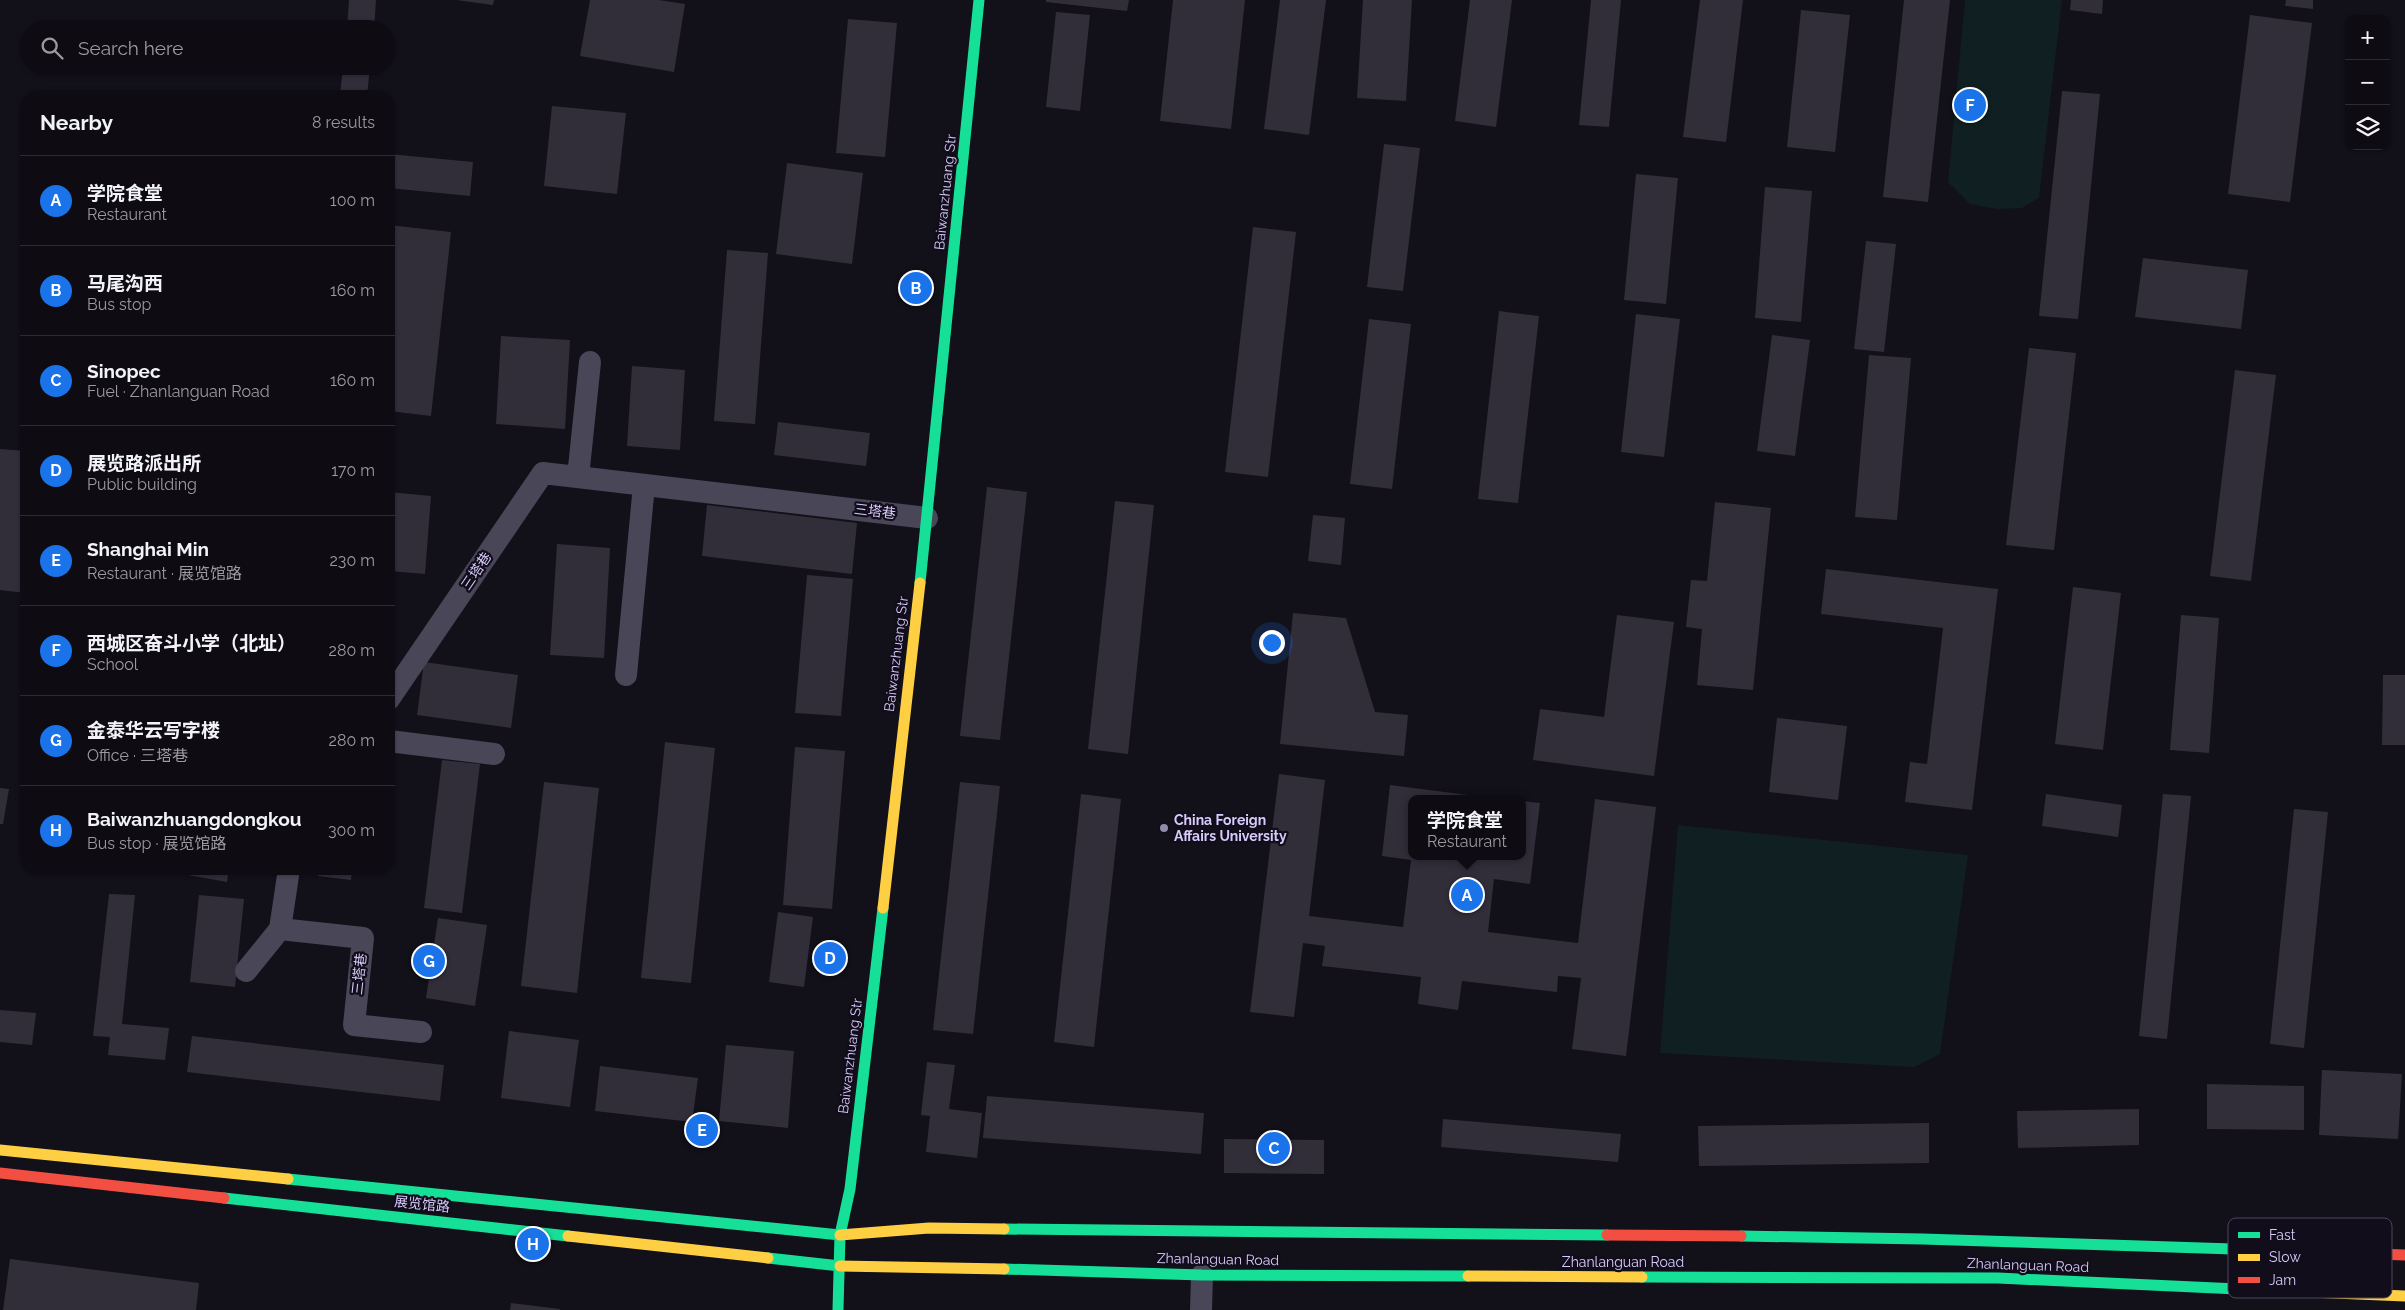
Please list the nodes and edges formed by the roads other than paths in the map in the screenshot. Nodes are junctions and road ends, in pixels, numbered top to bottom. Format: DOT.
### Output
graph roads {
  1 [pos="979,0"];
  2 [pos="590,362"];
  3 [pos="578,477"];
  4 [pos="644,484"];
  5 [pos="927,518"];
  6 [pos="626,676"];
  7 [pos="395,689"];
  8 [pos="395,742"];
  9 [pos="494,754"];
  10 [pos="288,875"];
  11 [pos="280,929"];
  12 [pos="246,971"];
  13 [pos="421,1032"];
  14 [pos="0,1150"];
  15 [pos="0,1173"];
  16 [pos="840,1235"];
  17 [pos="2228,1249"];
  18 [pos="2392,1255"];
  19 [pos="2405,1255"];
  20 [pos="840,1266"];
  21 [pos="1202,1275"];
  22 [pos="2228,1288"];
  23 [pos="2392,1295"];
  24 [pos="2405,1296"];
  25 [pos="838,1310"];
  26 [pos="1201,1310"];
  1 -- 5 [label="main road, Baiwanzhuang Str"];
  2 -- 3 [label="street"];
  3 -- 4 [label="street, 三塔巷"];
  3 -- 7 [label="street, 三塔巷"];
  4 -- 5 [label="street, 三塔巷"];
  4 -- 6 [label="street"];
  5 -- 16 [label="main road, Baiwanzhuang Str"];
  8 -- 9 [label="street"];
  10 -- 11 [label="street"];
  11 -- 12 [label="street"];
  11 -- 13 [label="street, 三塔巷"];
  14 -- 16 [label="main road, 展览馆路"];
  15 -- 20 [label="main road, 展览馆路"];
  16 -- 17 [label="main road, Zhanlanguan Road"];
  16 -- 20 [label="main road, Baiwanzhuang Str"];
  18 -- 19 [label="main road, Zhanlanguan Road"];
  20 -- 21 [label="main road, Zhanlanguan Road"];
  20 -- 25 [label="main road, Baiwanzhuang Str"];
  21 -- 22 [label="main road, Zhanlanguan Road"];
  21 -- 26 [label="street"];
  23 -- 24 [label="main road, Zhanlanguan Road"];
}
